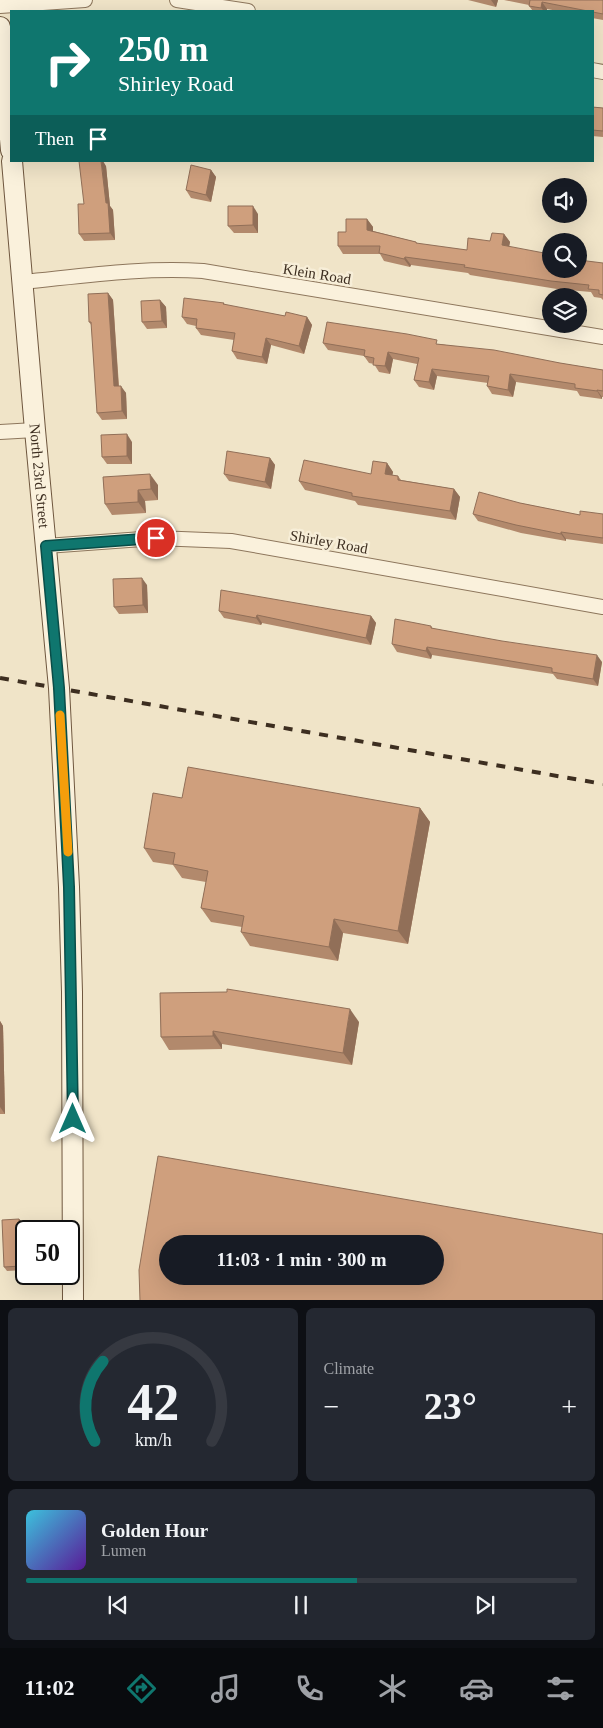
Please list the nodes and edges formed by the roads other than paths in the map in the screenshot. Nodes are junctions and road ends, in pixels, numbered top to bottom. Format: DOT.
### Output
graph roads {
  1 [pos="85,0"];
  2 [pos="177,0"];
  3 [pos="0,6"];
  4 [pos="242,10"];
  5 [pos="0,27"];
  6 [pos="10,139"];
  7 [pos="12,162"];
  8 [pos="23,282"];
  9 [pos="603,337"];
  10 [pos="35,430"];
  11 [pos="0,432"];
  12 [pos="46,546"];
  13 [pos="603,607"];
  14 [pos="73,1300"];
  1 -- 3 [label="street"];
  2 -- 4 [label="street"];
  5 -- 6 [label="main road"];
  7 -- 8 [label="main road, North 23rd Street"];
  8 -- 9 [label="street, Klein Road"];
  8 -- 10 [label="main road, North 23rd Street"];
  10 -- 11 [label="street"];
  10 -- 12 [label="main road, North 23rd Street"];
  12 -- 13 [label="street, Shirley Road"];
  12 -- 14 [label="main road, North 23rd Street"];
}
